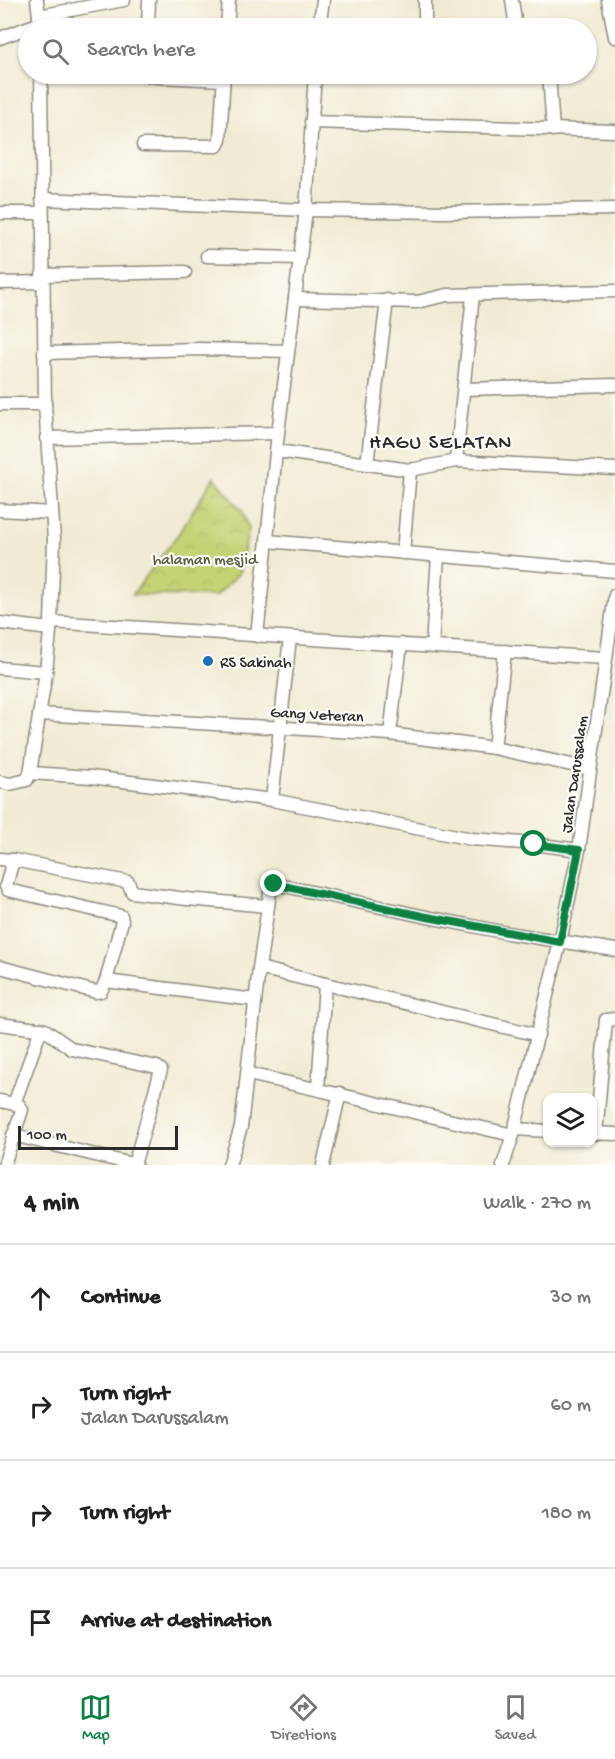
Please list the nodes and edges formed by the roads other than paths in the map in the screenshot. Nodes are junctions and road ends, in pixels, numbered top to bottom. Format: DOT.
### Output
graph roads {
  1 [pos="37,0"];
  2 [pos="124,0"];
  3 [pos="149,0"];
  4 [pos="229,0"];
  5 [pos="323,0"];
  6 [pos="425,0"];
  7 [pos="513,0"];
  8 [pos="609,0"];
  9 [pos="39,18"];
  10 [pos="55,18"];
  11 [pos="148,18"];
  12 [pos="228,18"];
  13 [pos="320,18"];
  14 [pos="425,18"];
  15 [pos="515,18"];
  16 [pos="18,31"];
  17 [pos="615,37"];
  18 [pos="0,38"];
  19 [pos="41,84"];
  20 [pos="224,84"];
  21 [pos="314,84"];
  22 [pos="550,84"];
  23 [pos="311,122"];
  24 [pos="553,130"];
  25 [pos="615,131"];
  26 [pos="142,145"];
  27 [pos="42,199"];
  28 [pos="615,209"];
  29 [pos="306,210"];
  30 [pos="0,213"];
  31 [pos="41,213"];
  32 [pos="207,256"];
  33 [pos="300,258"];
  34 [pos="185,272"];
  35 [pos="43,278"];
  36 [pos="0,283"];
  37 [pos="615,291"];
  38 [pos="473,295"];
  39 [pos="295,299"];
  40 [pos="387,300"];
  41 [pos="288,351"];
  42 [pos="44,353"];
  43 [pos="615,385"];
  44 [pos="464,389"];
  45 [pos="0,404"];
  46 [pos="45,404"];
  47 [pos="278,433"];
  48 [pos="46,438"];
  49 [pos="277,451"];
  50 [pos="456,461"];
  51 [pos="367,464"];
  52 [pos="615,469"];
  53 [pos="410,470"];
  54 [pos="0,510"];
  55 [pos="51,513"];
  56 [pos="267,541"];
  57 [pos="403,553"];
  58 [pos="438,556"];
  59 [pos="615,571"];
  60 [pos="615,595"];
  61 [pos="614,612"];
  62 [pos="0,623"];
  63 [pos="51,626"];
  64 [pos="257,636"];
  65 [pos="290,638"];
  66 [pos="401,644"];
  67 [pos="432,646"];
  68 [pos="505,651"];
  69 [pos="605,657"];
  70 [pos="0,668"];
  71 [pos="46,672"];
  72 [pos="39,714"];
  73 [pos="282,728"];
  74 [pos="390,734"];
  75 [pos="494,748"];
  76 [pos="590,769"];
  77 [pos="30,773"];
  78 [pos="0,782"];
  79 [pos="272,800"];
  80 [pos="579,850"];
  81 [pos="0,859"];
  82 [pos="14,860"];
  83 [pos="268,906"];
  84 [pos="560,942"];
  85 [pos="615,950"];
  86 [pos="0,967"];
  87 [pos="259,968"];
  88 [pos="106,981"];
  89 [pos="325,984"];
  90 [pos="255,1000"];
  91 [pos="615,1019"];
  92 [pos="0,1024"];
  93 [pos="41,1029"];
  94 [pos="538,1035"];
  95 [pos="248,1074"];
  96 [pos="318,1089"];
  97 [pos="340,1093"];
  98 [pos="0,1101"];
  99 [pos="14,1104"];
  100 [pos="597,1105"];
  101 [pos="543,1131"];
  102 [pos="514,1132"];
  103 [pos="597,1133"];
  104 [pos="615,1134"];
  105 [pos="13,1135"];
  106 [pos="4,1165"];
  107 [pos="135,1165"];
  108 [pos="229,1165"];
  109 [pos="323,1165"];
  110 [pos="503,1165"];
  1 -- 9 [label="street"];
  2 -- 10 [label="street"];
  3 -- 11 [label="street"];
  4 -- 12 [label="street"];
  5 -- 13 [label="street"];
  6 -- 14 [label="street"];
  7 -- 15 [label="street"];
  8 -- 17 [label="street"];
  16 -- 18 [label="street"];
  19 -- 27 [label="street"];
  20 -- 26 [label="street"];
  21 -- 23 [label="street"];
  22 -- 24 [label="street"];
  23 -- 24 [label="street"];
  23 -- 29 [label="street"];
  24 -- 25 [label="street"];
  27 -- 29 [label="street"];
  27 -- 31 [label="street"];
  28 -- 29 [label="street"];
  29 -- 33 [label="street"];
  30 -- 31 [label="street"];
  31 -- 35 [label="street"];
  32 -- 33 [label="street"];
  33 -- 39 [label="street"];
  34 -- 35 [label="street"];
  35 -- 36 [label="street"];
  35 -- 42 [label="street"];
  37 -- 38 [label="street"];
  38 -- 40 [label="street"];
  38 -- 44 [label="street"];
  39 -- 40 [label="street"];
  39 -- 41 [label="street"];
  40 -- 51 [label="street"];
  41 -- 42 [label="street"];
  41 -- 47 [label="street"];
  42 -- 46 [label="street"];
  43 -- 44 [label="street"];
  44 -- 50 [label="street"];
  45 -- 46 [label="street"];
  46 -- 48 [label="street"];
  47 -- 48 [label="street"];
  47 -- 49 [label="street"];
  48 -- 55 [label="street"];
  49 -- 51 [label="street"];
  49 -- 56 [label="street"];
  50 -- 52 [label="street"];
  50 -- 53 [label="street"];
  51 -- 53 [label="street"];
  53 -- 57 [label="street"];
  54 -- 55 [label="street"];
  55 -- 63 [label="street"];
  56 -- 57 [label="street"];
  56 -- 64 [label="street"];
  57 -- 58 [label="street"];
  58 -- 59 [label="street"];
  58 -- 67 [label="street"];
  60 -- 61 [label="street, Jalan Darussalam"];
  61 -- 69 [label="street, Jalan Darussalam"];
  62 -- 63 [label="street"];
  63 -- 64 [label="street"];
  63 -- 71 [label="street"];
  64 -- 65 [label="street"];
  65 -- 66 [label="street"];
  65 -- 73 [label="street"];
  66 -- 67 [label="street"];
  66 -- 74 [label="street"];
  67 -- 68 [label="street"];
  68 -- 69 [label="street"];
  68 -- 75 [label="street"];
  69 -- 76 [label="street, Jalan Darussalam"];
  70 -- 71 [label="street"];
  71 -- 72 [label="street"];
  72 -- 73 [label="street, Gang Veteran"];
  72 -- 77 [label="street"];
  73 -- 74 [label="street, Gang Veteran"];
  73 -- 79 [label="street"];
  74 -- 75 [label="street, Gang Veteran"];
  75 -- 76 [label="street, Gang Veteran"];
  76 -- 80 [label="street, Jalan Darussalam"];
  77 -- 78 [label="street"];
  77 -- 79 [label="street"];
  79 -- 80 [label="street"];
  80 -- 84 [label="street, Jalan Darussalam"];
  81 -- 82 [label="street"];
  82 -- 83 [label="street"];
  82 -- 88 [label="street"];
  83 -- 84 [label="street"];
  83 -- 87 [label="street"];
  84 -- 85 [label="street"];
  84 -- 94 [label="street, Jalan Darussalam"];
  86 -- 88 [label="street"];
  87 -- 89 [label="street"];
  87 -- 90 [label="street"];
  88 -- 90 [label="street"];
  89 -- 94 [label="street"];
  89 -- 96 [label="street"];
  90 -- 95 [label="street"];
  91 -- 100 [label="street"];
  92 -- 93 [label="street"];
  93 -- 99 [label="street"];
  93 -- 107 [label="street"];
  94 -- 102 [label="street, Jalan Darussalam"];
  95 -- 96 [label="street"];
  95 -- 108 [label="street"];
  96 -- 97 [label="street"];
  97 -- 102 [label="street"];
  97 -- 109 [label="street"];
  98 -- 99 [label="street"];
  99 -- 105 [label="street"];
  101 -- 102 [label="street"];
  102 -- 110 [label="street, Jalan Darussalam"];
  103 -- 104 [label="street"];
  105 -- 106 [label="street"];
  105 -- 107 [label="street"];
}
